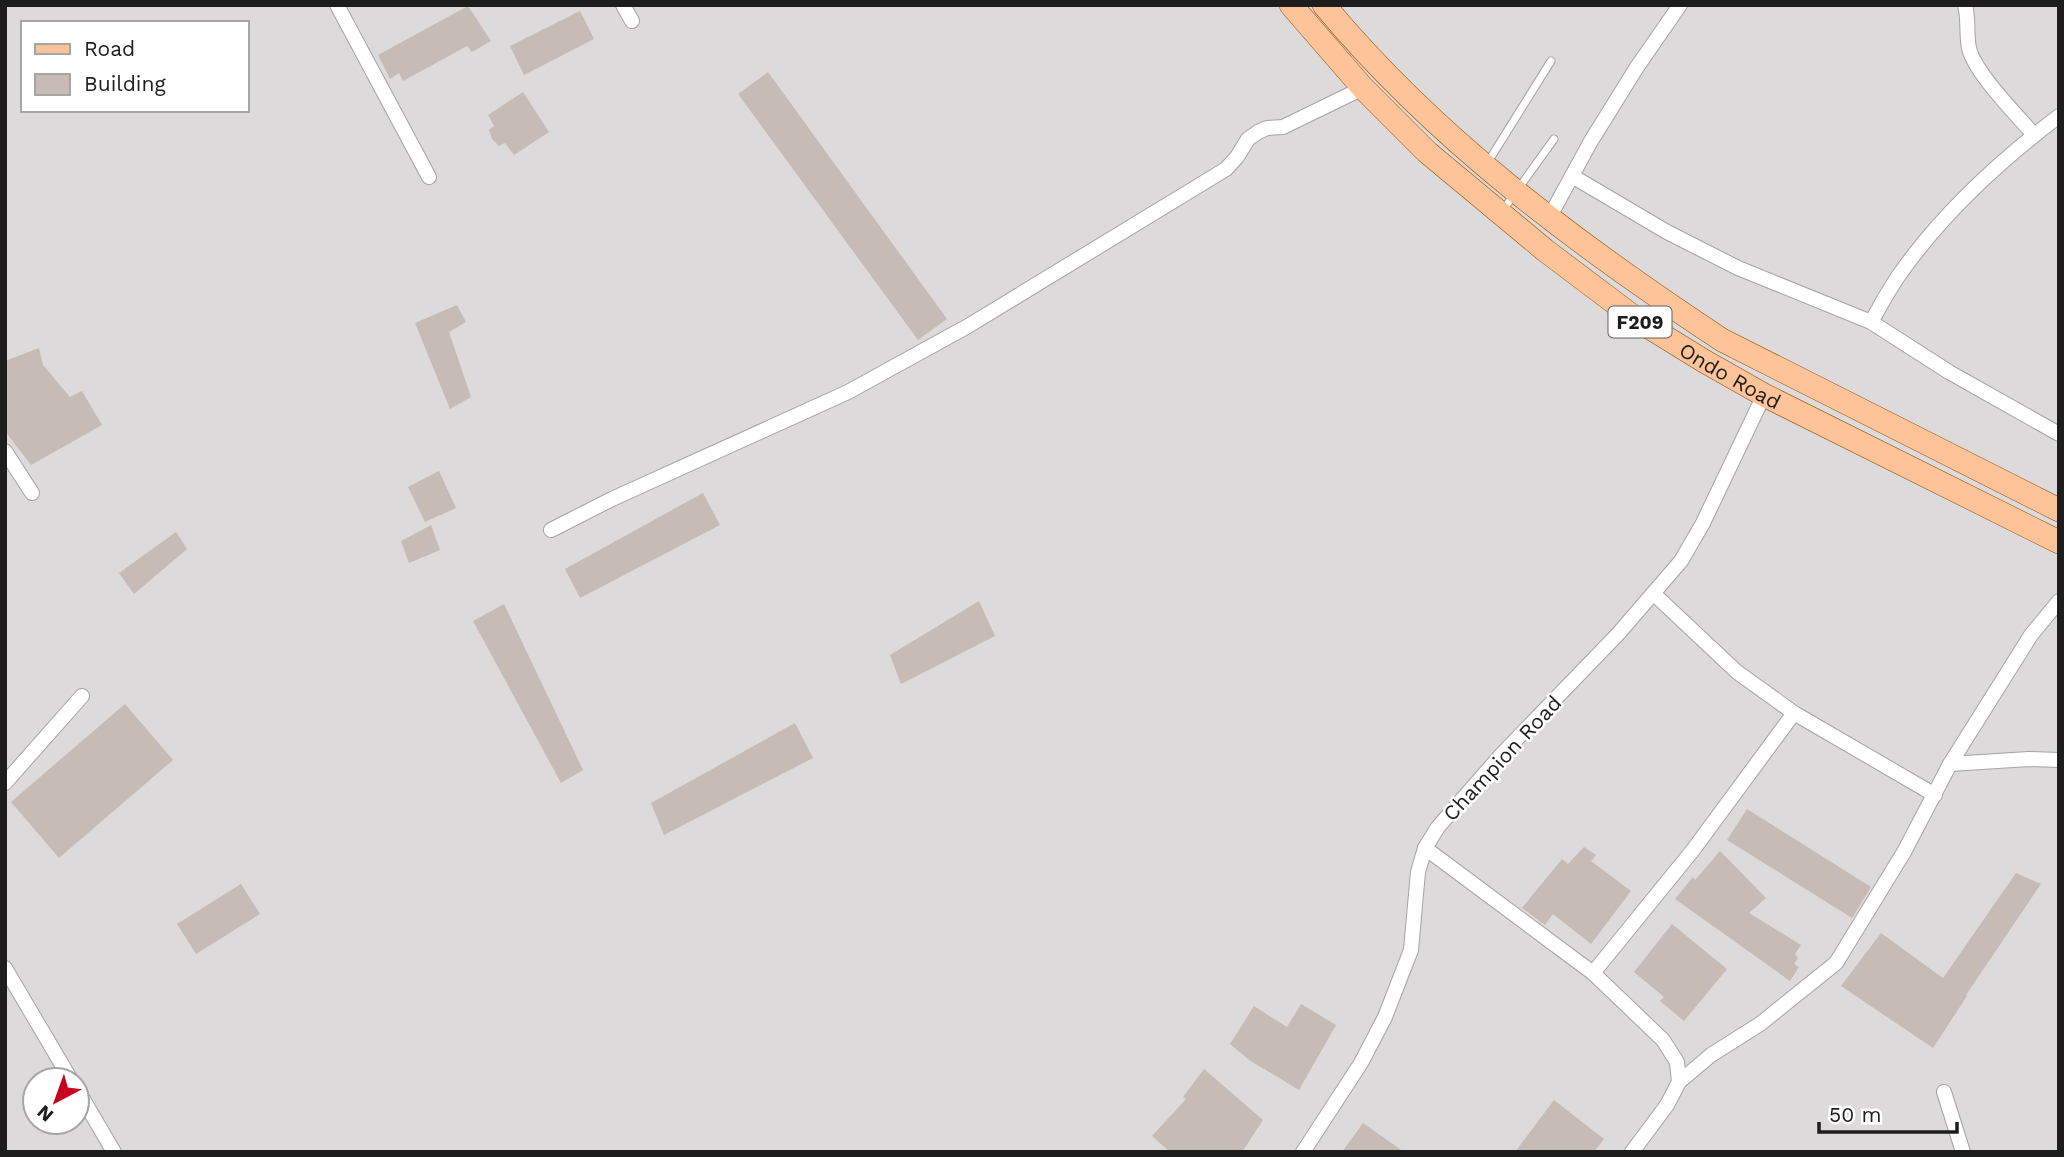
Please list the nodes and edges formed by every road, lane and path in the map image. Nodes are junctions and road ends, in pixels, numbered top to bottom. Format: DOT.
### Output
graph roads {
  1 [pos="337,5"];
  2 [pos="623,5"];
  3 [pos="1291,5"];
  4 [pos="1324,5"];
  5 [pos="1680,5"];
  6 [pos="1965,5"];
  7 [pos="632,20"];
  8 [pos="1550,61"];
  9 [pos="1363,88"];
  10 [pos="2059,116"];
  11 [pos="2034,135"];
  12 [pos="1554,139"];
  13 [pos="1486,166"];
  14 [pos="1572,176"];
  15 [pos="429,177"];
  16 [pos="1517,191"];
  17 [pos="1500,214"];
  18 [pos="1549,218"];
  19 [pos="1871,322"];
  20 [pos="1764,395"];
  21 [pos="2059,434"];
  22 [pos="5,451"];
  23 [pos="32,493"];
  24 [pos="2059,510"];
  25 [pos="551,530"];
  26 [pos="2059,542"];
  27 [pos="1654,594"];
  28 [pos="2059,601"];
  29 [pos="82,696"];
  30 [pos="1794,713"];
  31 [pos="2059,760"];
  32 [pos="1950,764"];
  33 [pos="5,783"];
  34 [pos="1935,795"];
  35 [pos="1425,848"];
  36 [pos="5,968"];
  37 [pos="1592,973"];
  38 [pos="63,1066"];
  39 [pos="1679,1083"];
  40 [pos="1944,1092"];
  41 [pos="91,1113"];
  42 [pos="114,1152"];
  43 [pos="1303,1152"];
  44 [pos="1632,1152"];
  45 [pos="1963,1152"];
  1 -- 15 [label="street"];
  2 -- 7 [label="street"];
  3 -- 9 [label="main road, Ondo Road / F209"];
  4 -- 13 [label="main road, Ondo Road / F209"];
  5 -- 14 [label="street"];
  6 -- 11 [label="street"];
  8 -- 13 [label="lane"];
  9 -- 17 [label="main road, Ondo Road / F209"];
  9 -- 25 [label="street"];
  10 -- 11 [label="street"];
  11 -- 19 [label="street"];
  12 -- 16 [label="lane"];
  13 -- 16 [label="main road, Ondo Road / F209"];
  14 -- 18 [label="street"];
  14 -- 19 [label="street"];
  16 -- 17 [label="lane"];
  16 -- 18 [label="main road, Ondo Road / F209"];
  17 -- 20 [label="main road, Ondo Road / F209"];
  18 -- 24 [label="main road, Ondo Road / F209"];
  19 -- 21 [label="street"];
  20 -- 26 [label="main road, Ondo Road / F209"];
  20 -- 27 [label="street, Champion Road"];
  22 -- 23 [label="street"];
  27 -- 30 [label="street"];
  27 -- 35 [label="street, Champion Road"];
  28 -- 32 [label="street"];
  29 -- 33 [label="street"];
  30 -- 34 [label="street"];
  30 -- 37 [label="street"];
  31 -- 32 [label="street"];
  32 -- 34 [label="street"];
  34 -- 39 [label="street"];
  35 -- 37 [label="street"];
  35 -- 43 [label="street, Champion Road"];
  36 -- 38 [label="street"];
  37 -- 39 [label="street"];
  39 -- 44 [label="street"];
  40 -- 45 [label="street"];
  41 -- 42 [label="street"];
}
